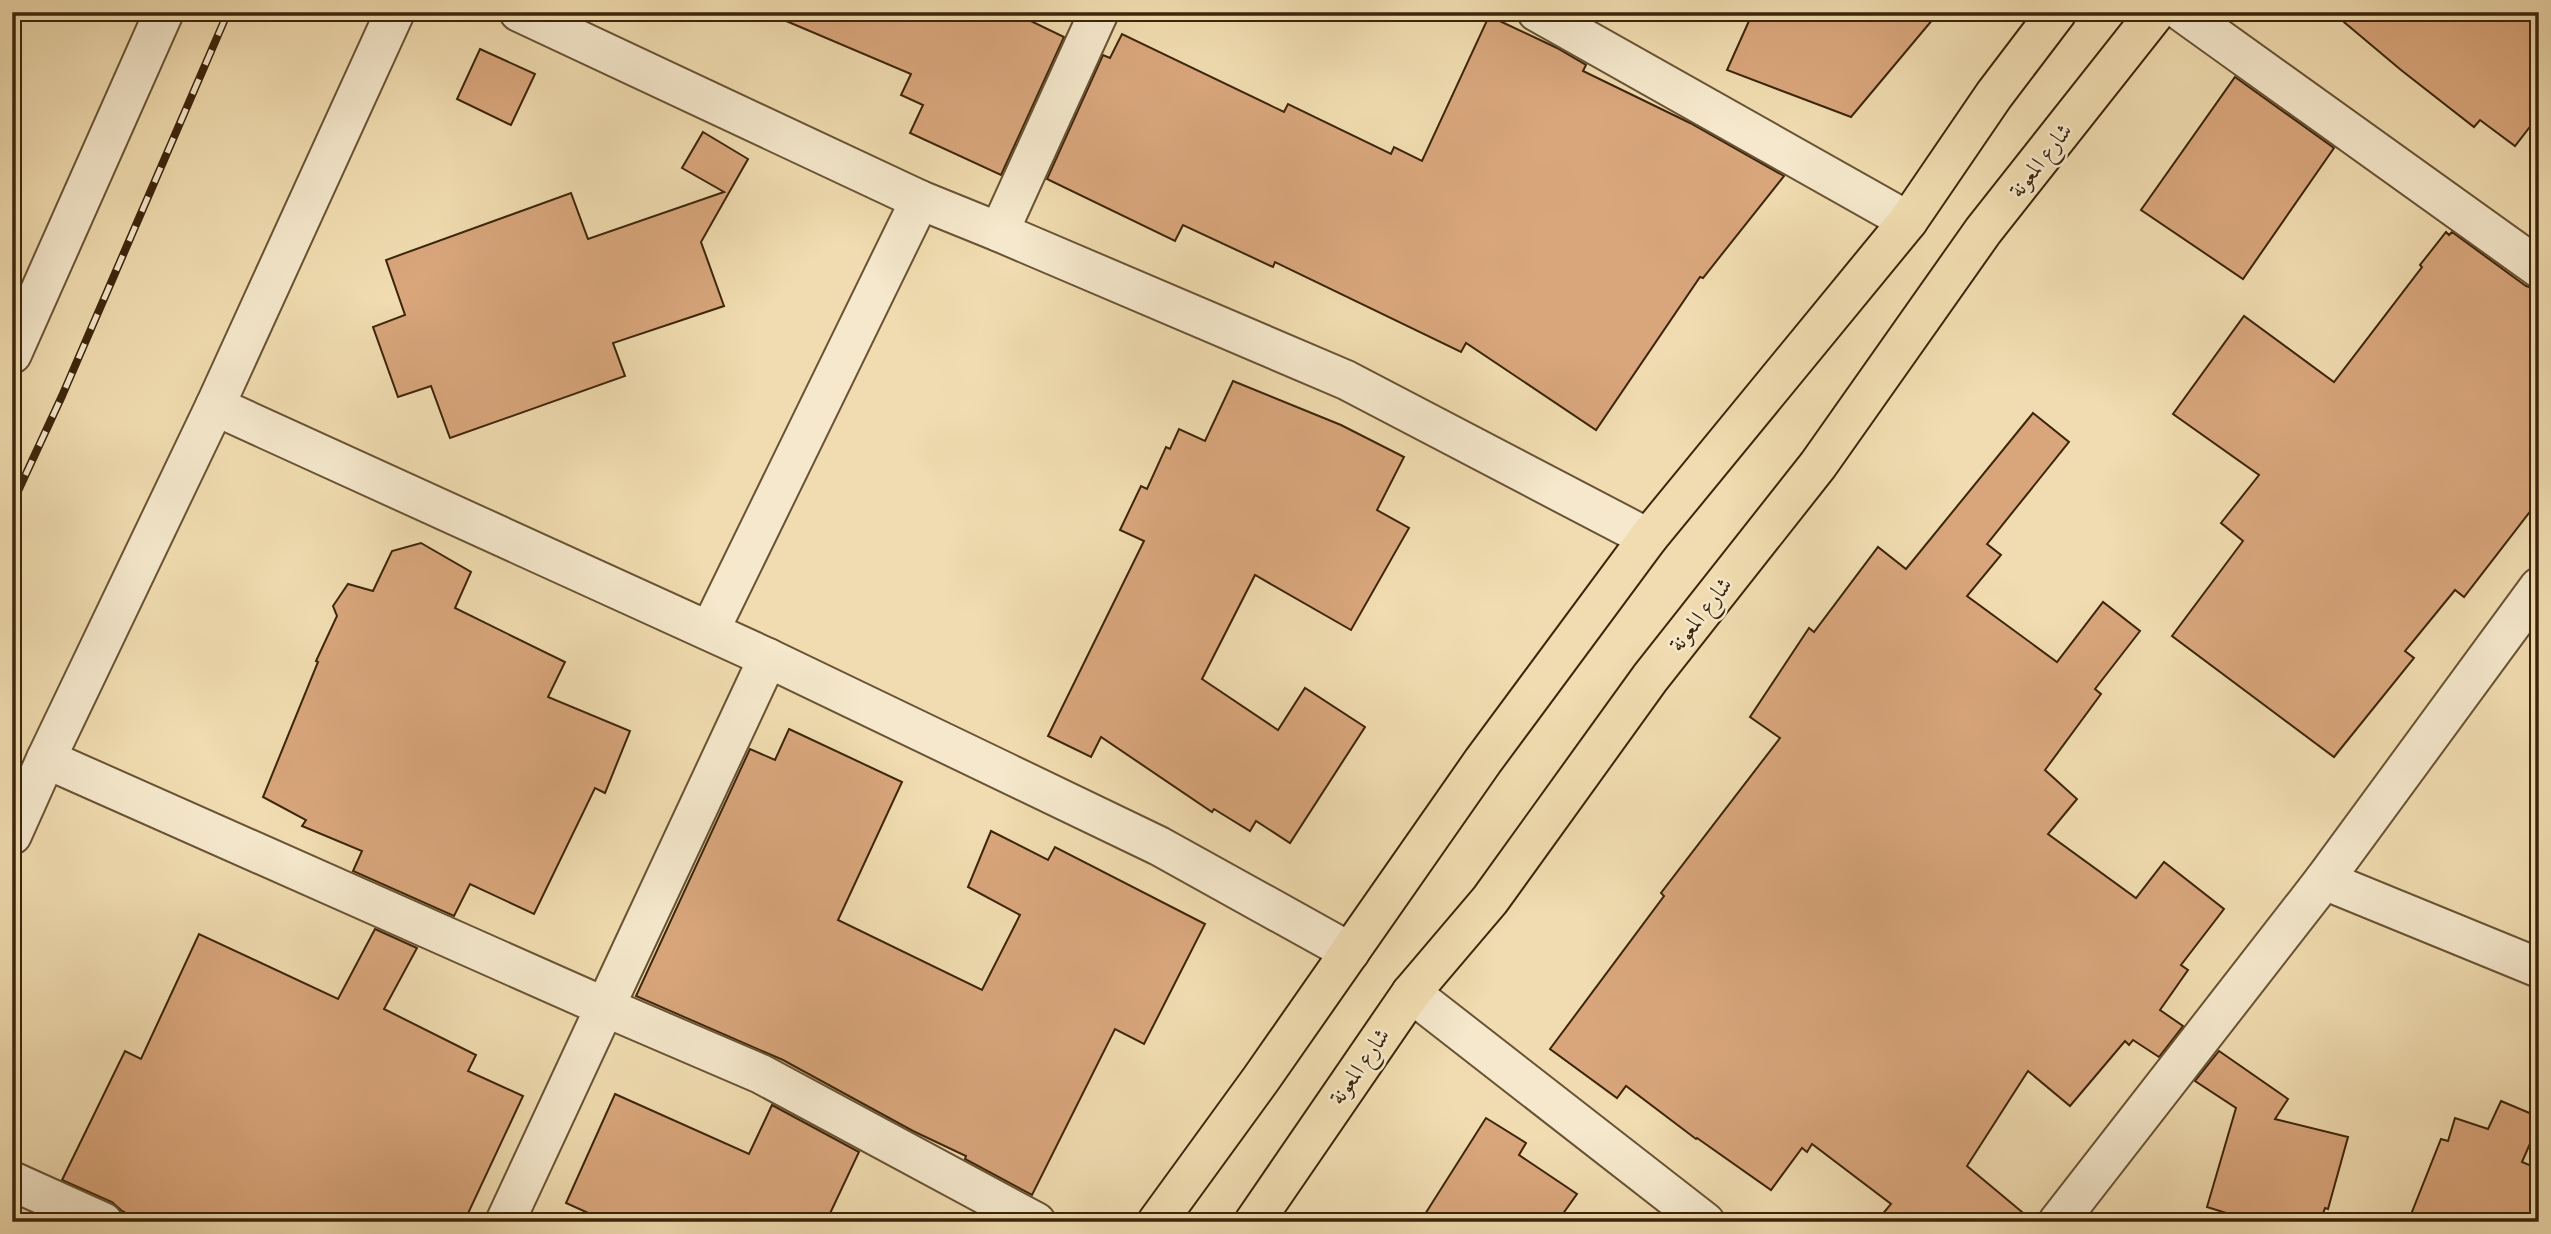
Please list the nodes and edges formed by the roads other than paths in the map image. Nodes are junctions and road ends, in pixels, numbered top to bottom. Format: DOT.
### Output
graph roads {
  1 [pos="164,12"];
  2 [pos="396,12"];
  3 [pos="519,12"];
  4 [pos="1099,12"];
  5 [pos="1537,12"];
  6 [pos="2057,12"];
  7 [pos="2156,12"];
  8 [pos="2182,12"];
  9 [pos="920,200"];
  10 [pos="1908,221"];
  11 [pos="999,232"];
  12 [pos="2539,268"];
  13 [pos="12,354"];
  14 [pos="215,406"];
  15 [pos="1648,538"];
  16 [pos="2539,587"];
  17 [pos="710,630"];
  18 [pos="768,658"];
  19 [pos="46,759"];
  20 [pos="12,835"];
  21 [pos="2324,880"];
  22 [pos="1350,952"];
  23 [pos="2539,968"];
  24 [pos="1410,993"];
  25 [pos="605,1007"];
  26 [pos="12,1181"];
  27 [pos="103,1222"];
  28 [pos="505,1222"];
  29 [pos="1036,1222"];
  30 [pos="1157,1222"];
  31 [pos="1254,1222"];
  32 [pos="1705,1222"];
  33 [pos="2058,1222"];
  1 -- 13 [label="street"];
  2 -- 14 [label="street"];
  3 -- 9 [label="street"];
  4 -- 11 [label="street"];
  5 -- 10 [label="street"];
  6 -- 10 [label="highway"];
  7 -- 24 [label="highway, شارع المعونة"];
  8 -- 12 [label="street"];
  9 -- 11 [label="street"];
  9 -- 17 [label="street"];
  10 -- 15 [label="highway"];
  11 -- 15 [label="street"];
  14 -- 17 [label="street"];
  14 -- 19 [label="street"];
  15 -- 22 [label="highway"];
  16 -- 21 [label="street"];
  17 -- 18 [label="street"];
  18 -- 22 [label="street"];
  18 -- 25 [label="street"];
  19 -- 20 [label="street"];
  19 -- 25 [label="street"];
  21 -- 23 [label="street"];
  21 -- 33 [label="street"];
  22 -- 30 [label="highway"];
  24 -- 31 [label="highway, شارع المعونة"];
  24 -- 32 [label="street"];
  25 -- 28 [label="street"];
  25 -- 29 [label="street"];
  26 -- 27 [label="street"];
}
